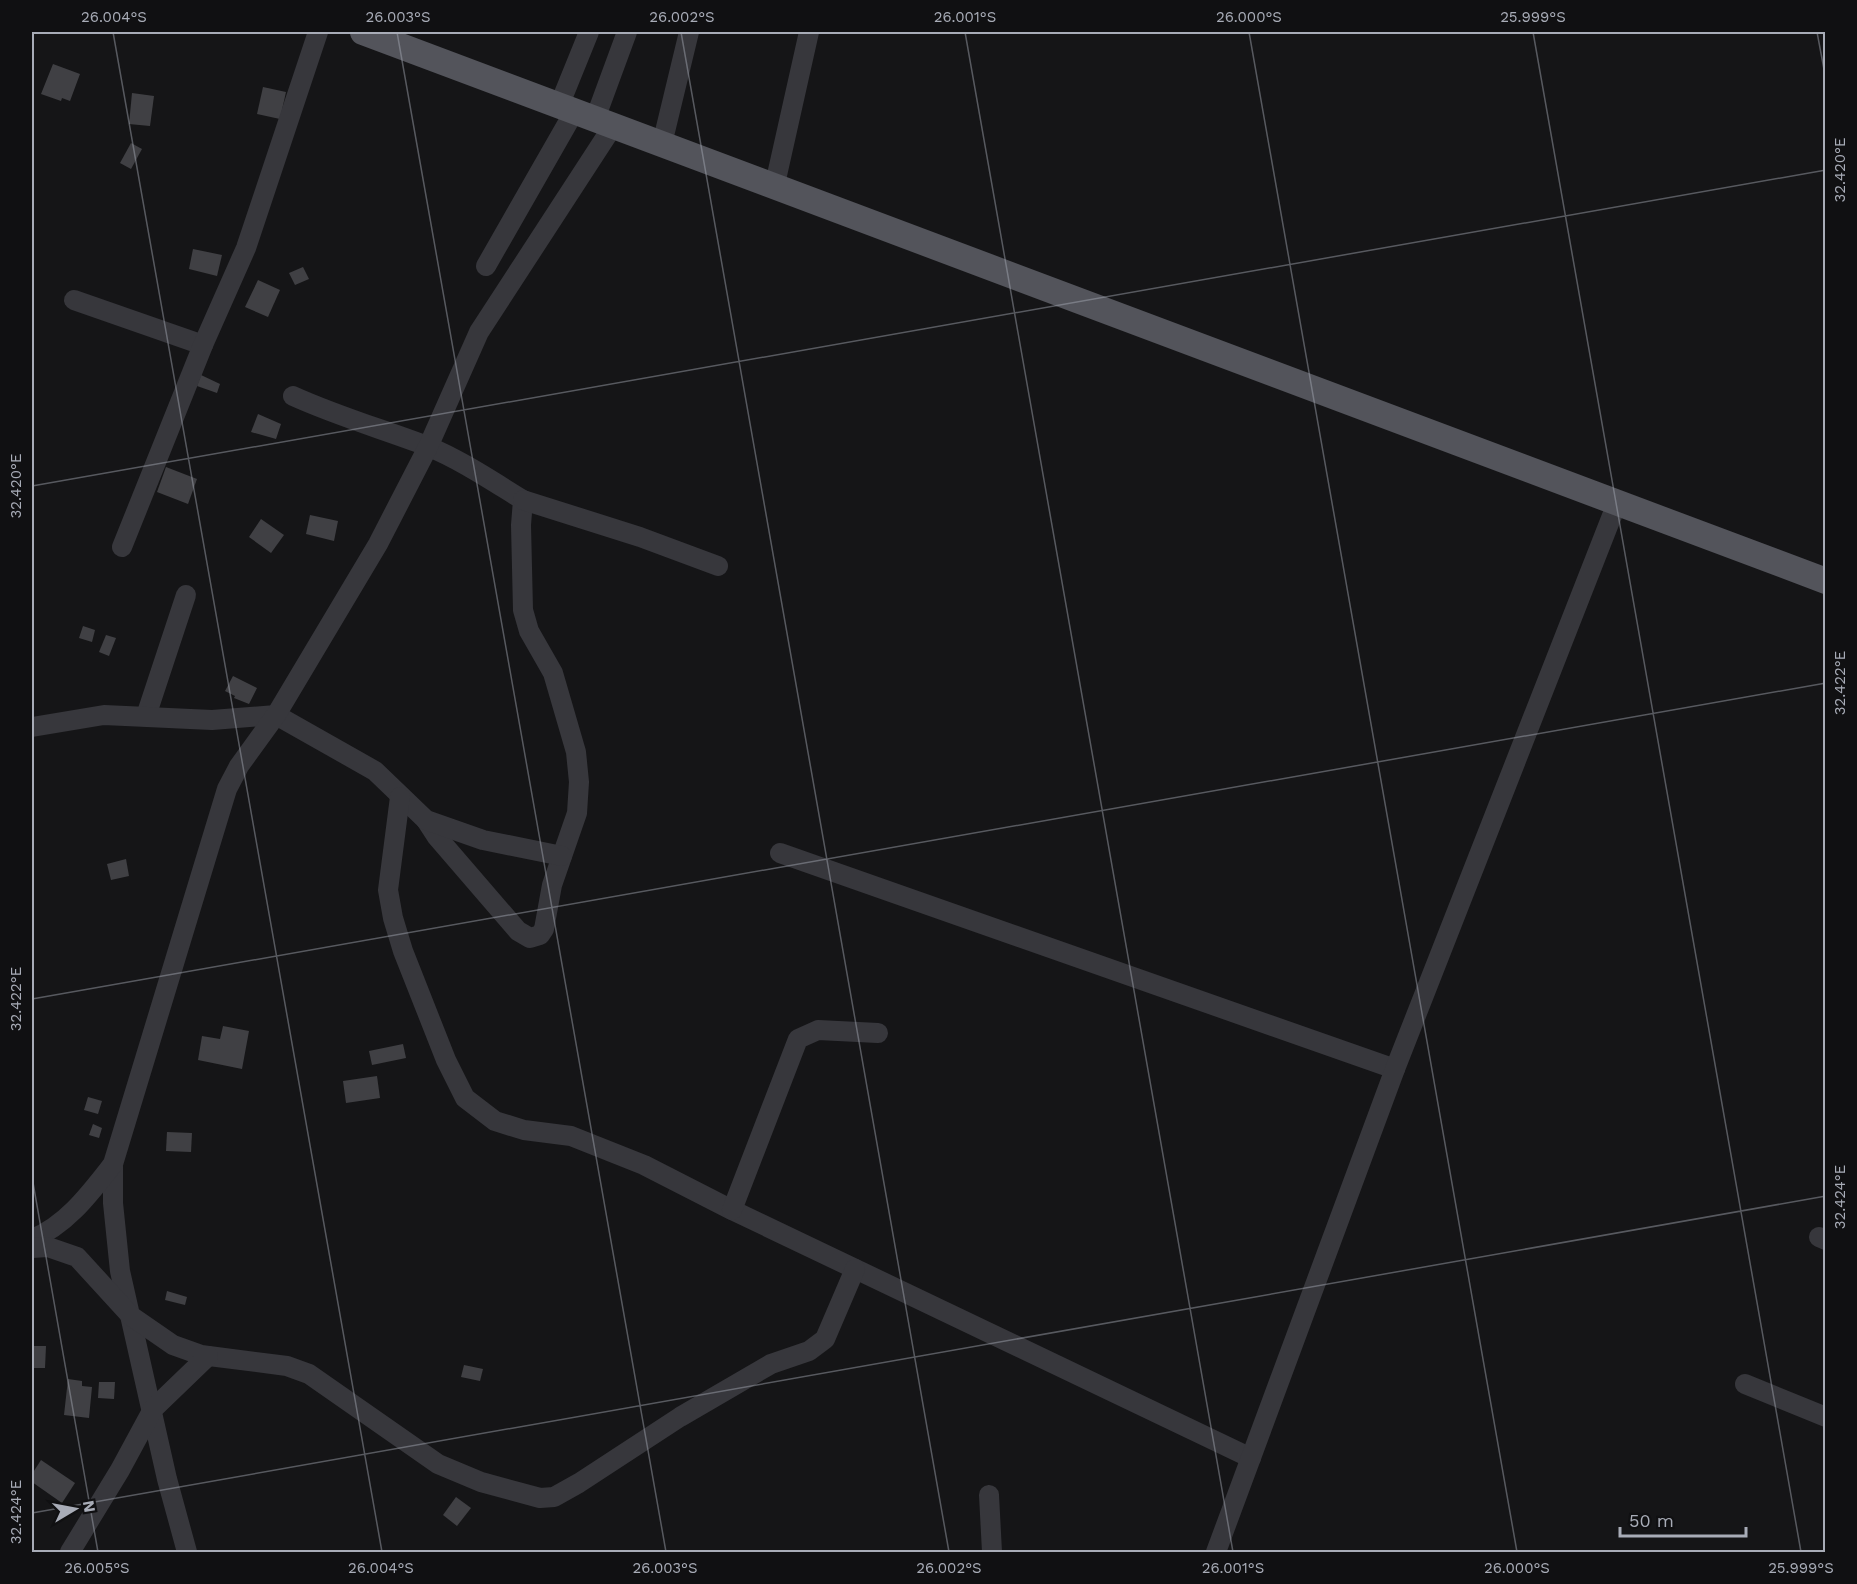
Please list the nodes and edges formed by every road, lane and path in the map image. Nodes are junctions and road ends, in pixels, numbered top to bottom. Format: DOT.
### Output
graph roads {
  1 [pos="318,32"];
  2 [pos="363,32"];
  3 [pos="589,32"];
  4 [pos="627,32"];
  5 [pos="689,32"];
  6 [pos="809,32"];
  7 [pos="585,116"];
  8 [pos="663,144"];
  9 [pos="775,184"];
  10 [pos="486,266"];
  11 [pos="74,300"];
  12 [pos="203,345"];
  13 [pos="293,396"];
  14 [pos="428,447"];
  15 [pos="523,500"];
  16 [pos="1617,503"];
  17 [pos="122,547"];
  18 [pos="718,566"];
  19 [pos="1826,581"];
  20 [pos="186,595"];
  21 [pos="276,715"];
  22 [pos="146,716"];
  23 [pos="32,727"];
  24 [pos="400,797"];
  25 [pos="426,820"];
  26 [pos="780,854"];
  27 [pos="562,856"];
  28 [pos="878,1033"];
  29 [pos="1395,1069"];
  30 [pos="113,1164"];
  31 [pos="732,1210"];
  32 [pos="32,1239"];
  33 [pos="32,1248"];
  34 [pos="855,1269"];
  35 [pos="131,1316"];
  36 [pos="208,1356"];
  37 [pos="1745,1384"];
  38 [pos="153,1409"];
  39 [pos="1826,1417"];
  40 [pos="1251,1458"];
  41 [pos="989,1495"];
  42 [pos="70,1552"];
  43 [pos="187,1552"];
  44 [pos="992,1552"];
  45 [pos="1216,1552"];
  1 -- 12 [label="street"];
  2 -- 7 [label="main road"];
  3 -- 7 [label="street"];
  4 -- 7 [label="street"];
  5 -- 8 [label="street"];
  6 -- 9 [label="street"];
  7 -- 8 [label="main road"];
  7 -- 10 [label="street"];
  7 -- 14 [label="street"];
  8 -- 9 [label="main road"];
  9 -- 16 [label="main road"];
  11 -- 12 [label="street"];
  12 -- 17 [label="street"];
  13 -- 14 [label="street"];
  14 -- 15 [label="street"];
  14 -- 21 [label="street"];
  15 -- 18 [label="street"];
  15 -- 27 [label="street"];
  16 -- 19 [label="main road"];
  16 -- 29 [label="street"];
  20 -- 22 [label="street"];
  21 -- 22 [label="street"];
  21 -- 24 [label="street"];
  21 -- 30 [label="street"];
  22 -- 23 [label="street"];
  24 -- 25 [label="street"];
  24 -- 31 [label="street"];
  25 -- 27 [label="street"];
  25 -- 27 [label="street"];
  26 -- 29 [label="street"];
  28 -- 31 [label="street"];
  29 -- 40 [label="street"];
  30 -- 32 [label="street"];
  30 -- 35 [label="street"];
  31 -- 34 [label="street"];
  33 -- 35 [label="street"];
  34 -- 36 [label="street"];
  34 -- 40 [label="street"];
  35 -- 36 [label="street"];
  35 -- 38 [label="street"];
  36 -- 38 [label="street"];
  37 -- 39 [label="street"];
  38 -- 42 [label="street"];
  38 -- 43 [label="street"];
  40 -- 45 [label="street"];
  41 -- 44 [label="street"];
}
